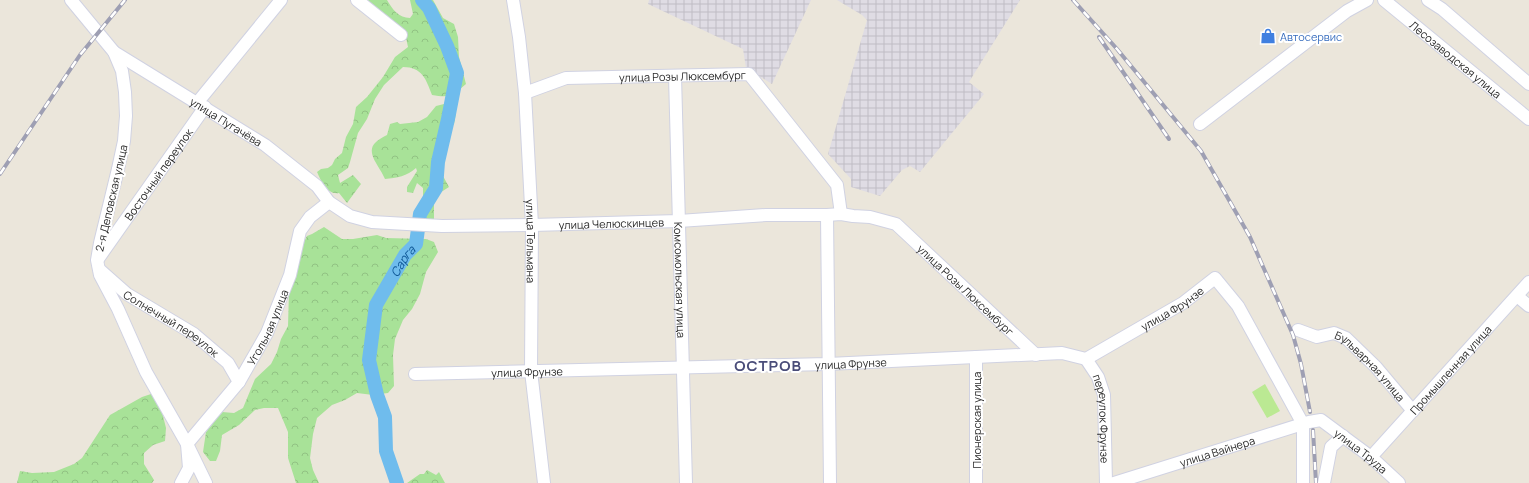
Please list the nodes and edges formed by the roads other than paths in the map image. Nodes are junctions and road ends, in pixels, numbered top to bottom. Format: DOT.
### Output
graph roads {
  1 [pos="71,0"];
  2 [pos="356,0"];
  3 [pos="513,0"];
  4 [pos="1367,0"];
  5 [pos="1384,0"];
  6 [pos="1428,0"];
  7 [pos="278,2"];
  8 [pos="401,35"];
  9 [pos="114,52"];
  10 [pos="675,76"];
  11 [pos="1529,84"];
  12 [pos="525,93"];
  13 [pos="200,105"];
  14 [pos="1529,119"];
  15 [pos="1200,124"];
  16 [pos="329,202"];
  17 [pos="841,214"];
  18 [pos="827,215"];
  19 [pos="679,221"];
  20 [pos="896,224"];
  21 [pos="532,225"];
  22 [pos="98,265"];
  23 [pos="1529,282"];
  24 [pos="1517,296"];
  25 [pos="1529,306"];
  26 [pos="1298,330"];
  27 [pos="1036,355"];
  28 [pos="976,357"];
  29 [pos="1086,359"];
  30 [pos="828,364"];
  31 [pos="683,367"];
  32 [pos="531,371"];
  33 [pos="415,374"];
  34 [pos="239,382"];
  35 [pos="1413,411"];
  36 [pos="1321,420"];
  37 [pos="1303,424"];
  38 [pos="1343,436"];
  39 [pos="187,444"];
  40 [pos="1371,457"];
  41 [pos="181,483"];
  42 [pos="206,483"];
  43 [pos="544,483"];
  44 [pos="686,483"];
  45 [pos="830,483"];
  46 [pos="976,483"];
  47 [pos="1106,483"];
  48 [pos="1114,483"];
  49 [pos="1303,483"];
  50 [pos="1324,483"];
  51 [pos="1399,483"];
  1 -- 9 [label="street, 2-я Деповская улица"];
  2 -- 8 [label="street"];
  3 -- 12 [label="street, улица Тельмана"];
  4 -- 15 [label="street"];
  5 -- 14 [label="street, Лесозаводская улица"];
  6 -- 11 [label="street"];
  7 -- 13 [label="street, Восточный переулок"];
  9 -- 13 [label="street, улица Пугачёва"];
  9 -- 22 [label="street, 2-я Деповская улица"];
  10 -- 12 [label="street, улица Розы Люксембург"];
  10 -- 17 [label="street, улица Розы Люксембург"];
  10 -- 19 [label="street, Комсомольская улица"];
  12 -- 21 [label="street, улица Тельмана"];
  13 -- 16 [label="street, улица Пугачёва"];
  13 -- 22 [label="street, Восточный переулок"];
  16 -- 21 [label="street, улица Челюскинцев"];
  16 -- 34 [label="street, Угольная улица"];
  17 -- 18 [label="street, улица Челюскинцев"];
  17 -- 20 [label="street, улица Челюскинцев"];
  18 -- 19 [label="street, улица Челюскинцев"];
  18 -- 30 [label="street"];
  19 -- 21 [label="street, улица Челюскинцев"];
  19 -- 31 [label="street, Комсомольская улица"];
  20 -- 27 [label="street, улица Розы Люксембург"];
  21 -- 32 [label="street, улица Тельмана"];
  22 -- 34 [label="street, Солнечный переулок"];
  22 -- 39 [label="street"];
  23 -- 24 [label="street, Промышленная улица"];
  24 -- 25 [label="street"];
  24 -- 35 [label="street, Промышленная улица"];
  26 -- 35 [label="street, Бульварная улица"];
  27 -- 28 [label="street, улица Фрунзе"];
  27 -- 29 [label="street, улица Фрунзе"];
  28 -- 30 [label="street, улица Фрунзе"];
  28 -- 46 [label="street, Пионерская улица"];
  29 -- 37 [label="street, улица Фрунзе"];
  29 -- 47 [label="street, переулок Фрунзе"];
  30 -- 31 [label="street, улица Фрунзе"];
  30 -- 45 [label="street"];
  31 -- 32 [label="street, улица Фрунзе"];
  31 -- 44 [label="street, Комсомольская улица"];
  32 -- 33 [label="street, улица Фрунзе"];
  32 -- 43 [label="street, улица Тельмана"];
  34 -- 39 [label="street, Угольная улица"];
  35 -- 40 [label="street, Промышленная улица"];
  36 -- 37 [label="street, улица Вайнера"];
  36 -- 38 [label="street, улица Труда"];
  37 -- 48 [label="street, улица Вайнера"];
  37 -- 49 [label="street"];
  38 -- 40 [label="street, улица Труда"];
  38 -- 50 [label="street"];
  39 -- 41 [label="street"];
  39 -- 42 [label="street"];
  40 -- 51 [label="street, улица Труда"];
}
